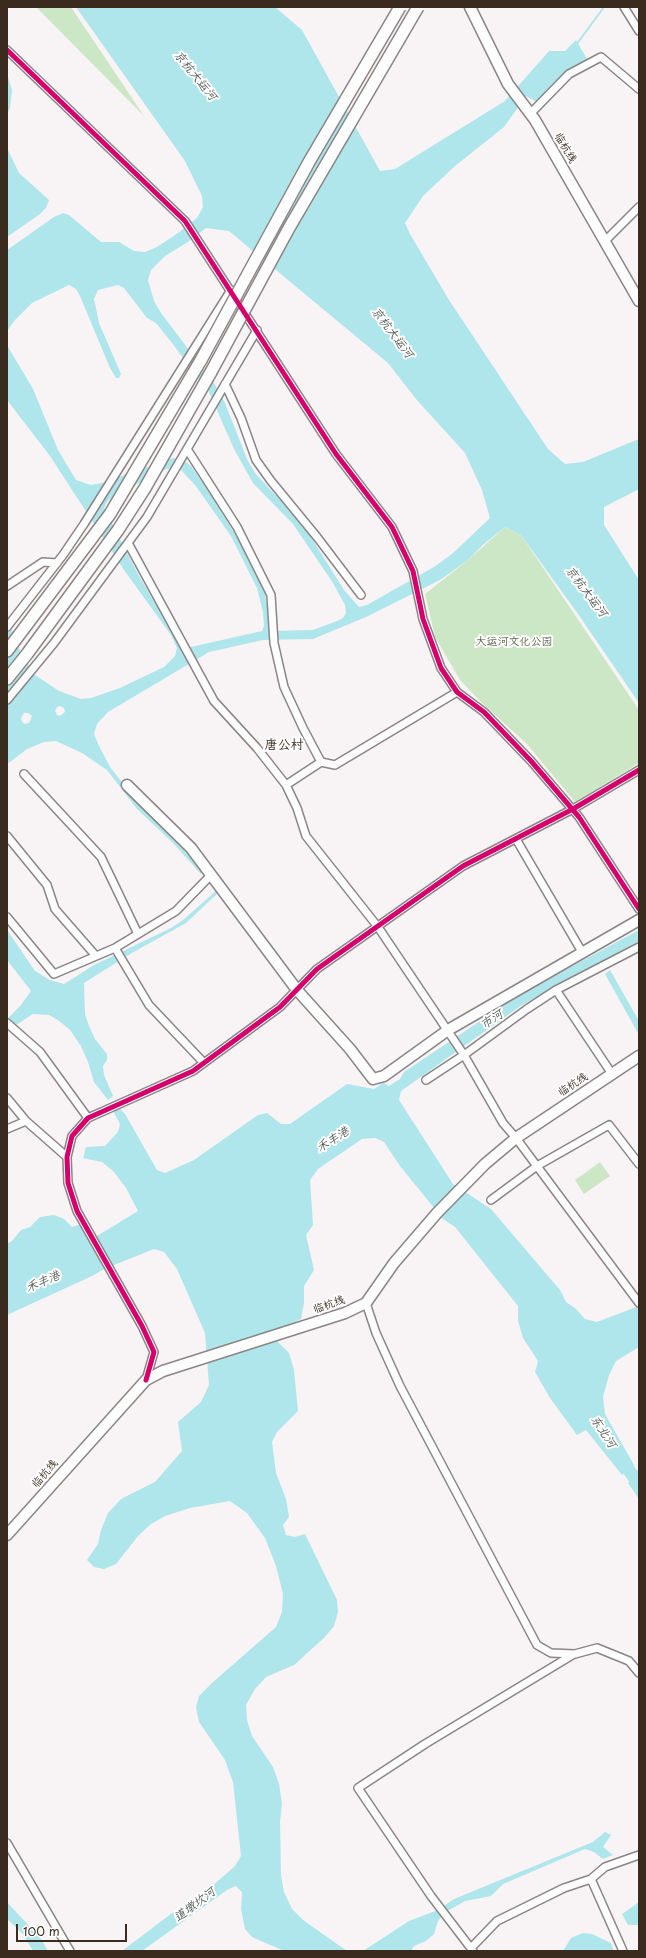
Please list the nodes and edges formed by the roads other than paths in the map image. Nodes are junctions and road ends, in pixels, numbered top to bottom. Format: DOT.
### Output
graph roads {
  1 [pos="400,7"];
  2 [pos="418,7"];
  3 [pos="470,7"];
  4 [pos="624,7"];
  5 [pos="639,31"];
  6 [pos="7,50"];
  7 [pos="639,89"];
  8 [pos="530,114"];
  9 [pos="639,207"];
  10 [pos="605,241"];
  11 [pos="231,290"];
  12 [pos="639,301"];
  13 [pos="257,330"];
  14 [pos="225,384"];
  15 [pos="188,449"];
  16 [pos="126,546"];
  17 [pos="57,563"];
  18 [pos="7,586"];
  19 [pos="361,595"];
  20 [pos="7,627"];
  21 [pos="7,652"];
  22 [pos="7,679"];
  23 [pos="457,692"];
  24 [pos="7,700"];
  25 [pos="322,762"];
  26 [pos="639,770"];
  27 [pos="24,774"];
  28 [pos="126,785"];
  29 [pos="286,785"];
  30 [pos="573,809"];
  31 [pos="7,836"];
  32 [pos="516,839"];
  33 [pos="211,875"];
  34 [pos="639,909"];
  35 [pos="7,917"];
  36 [pos="639,920"];
  37 [pos="378,927"];
  38 [pos="138,934"];
  39 [pos="639,947"];
  40 [pos="115,948"];
  41 [pos="582,952"];
  42 [pos="96,956"];
  43 [pos="297,990"];
  44 [pos="556,990"];
  45 [pos="7,1023"];
  46 [pos="448,1030"];
  47 [pos="464,1054"];
  48 [pos="639,1056"];
  49 [pos="204,1064"];
  50 [pos="612,1074"];
  51 [pos="426,1080"];
  52 [pos="7,1098"];
  53 [pos="88,1118"];
  54 [pos="26,1121"];
  55 [pos="7,1129"];
  56 [pos="516,1138"];
  57 [pos="67,1157"];
  58 [pos="639,1164"];
  59 [pos="537,1166"];
  60 [pos="491,1200"];
  61 [pos="366,1303"];
  62 [pos="639,1303"];
  63 [pos="146,1380"];
  64 [pos="7,1535"];
  65 [pos="575,1654"];
  66 [pos="639,1673"];
  67 [pos="7,1843"];
  68 [pos="639,1855"];
  69 [pos="10,1856"];
  70 [pos="591,1879"];
  71 [pos="472,1949"];
  72 [pos="70,1951"];
  73 [pos="623,1951"];
  1 -- 21 [label="main road, bridge"];
  2 -- 22 [label="main road, bridge"];
  3 -- 8 [label="street, 临杭线"];
  4 -- 5 [label="street"];
  6 -- 11 [label="street"];
  7 -- 8 [label="street"];
  8 -- 10 [label="street, 临杭线"];
  9 -- 10 [label="street"];
  10 -- 12 [label="street, 临杭线"];
  11 -- 13 [label="street"];
  11 -- 17 [label="street"];
  13 -- 14 [label="street"];
  13 -- 23 [label="street"];
  14 -- 15 [label="street"];
  14 -- 19 [label="street"];
  15 -- 16 [label="street"];
  15 -- 25 [label="street"];
  16 -- 24 [label="street"];
  16 -- 29 [label="street"];
  17 -- 18 [label="street"];
  17 -- 20 [label="street"];
  23 -- 25 [label="street"];
  23 -- 30 [label="street"];
  25 -- 29 [label="street"];
  26 -- 30 [label="street"];
  27 -- 38 [label="street"];
  28 -- 33 [label="street"];
  29 -- 37 [label="street"];
  30 -- 32 [label="street"];
  30 -- 34 [label="street"];
  31 -- 42 [label="street"];
  32 -- 37 [label="street"];
  32 -- 41 [label="street"];
  33 -- 38 [label="street"];
  33 -- 43 [label="street"];
  35 -- 42 [label="street"];
  36 -- 41 [label="street"];
  37 -- 43 [label="street"];
  37 -- 46 [label="street"];
  38 -- 40 [label="street"];
  39 -- 44 [label="street"];
  40 -- 42 [label="street"];
  40 -- 49 [label="street"];
  41 -- 46 [label="street"];
  43 -- 46 [label="street"];
  43 -- 49 [label="street"];
  44 -- 47 [label="street"];
  44 -- 50 [label="street"];
  45 -- 53 [label="street"];
  46 -- 47 [label="street"];
  47 -- 51 [label="street"];
  47 -- 56 [label="street"];
  48 -- 50 [label="street, 临杭线"];
  49 -- 53 [label="street"];
  50 -- 56 [label="street, 临杭线"];
  52 -- 54 [label="street"];
  53 -- 57 [label="street"];
  54 -- 55 [label="street"];
  54 -- 57 [label="street"];
  56 -- 59 [label="street"];
  56 -- 61 [label="street, 临杭线"];
  57 -- 63 [label="street"];
  58 -- 59 [label="street"];
  59 -- 60 [label="street"];
  59 -- 62 [label="street"];
  61 -- 63 [label="street, 临杭线"];
  61 -- 65 [label="street"];
  63 -- 64 [label="street, 临杭线"];
  65 -- 66 [label="street"];
  65 -- 71 [label="street"];
  67 -- 69 [label="street"];
  68 -- 70 [label="street"];
  69 -- 72 [label="street"];
  70 -- 71 [label="street"];
  70 -- 73 [label="street"];
}
